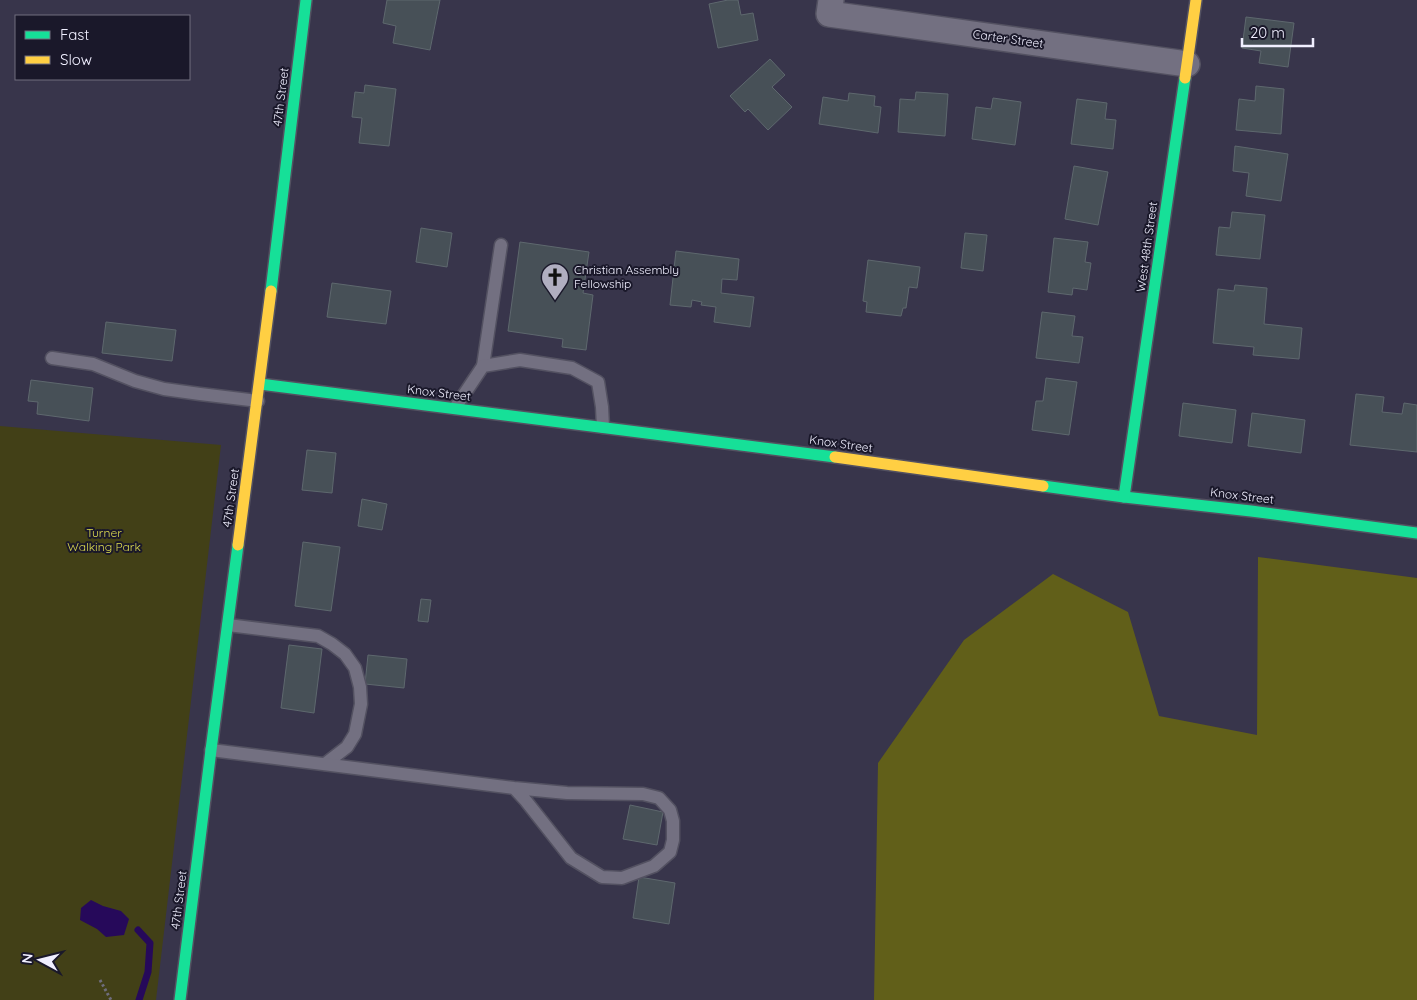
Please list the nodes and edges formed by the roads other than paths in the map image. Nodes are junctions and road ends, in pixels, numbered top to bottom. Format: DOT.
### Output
graph roads {
  1 [pos="306,0"];
  2 [pos="1196,0"];
  3 [pos="830,7"];
  4 [pos="1187,64"];
  5 [pos="501,245"];
  6 [pos="52,358"];
  7 [pos="483,366"];
  8 [pos="260,384"];
  9 [pos="258,401"];
  10 [pos="455,408"];
  11 [pos="603,427"];
  12 [pos="1124,497"];
  13 [pos="1417,532"];
  14 [pos="228,625"];
  15 [pos="211,750"];
  16 [pos="325,764"];
  17 [pos="514,788"];
  18 [pos="180,1000"];
  1 -- 8 [label="street, 47th Street"];
  2 -- 4 [label="street, West 48th Street"];
  3 -- 4 [label="street, Carter Street"];
  4 -- 12 [label="street, West 48th Street"];
  5 -- 7 [label="lane"];
  6 -- 9 [label="lane"];
  7 -- 10 [label="lane"];
  7 -- 11 [label="lane"];
  8 -- 9 [label="street, 47th Street"];
  8 -- 10 [label="street, Knox Street"];
  9 -- 14 [label="street, 47th Street"];
  10 -- 11 [label="street, Knox Street"];
  11 -- 12 [label="street, Knox Street"];
  12 -- 13 [label="street, Knox Street"];
  14 -- 15 [label="street, 47th Street"];
  14 -- 16 [label="lane"];
  15 -- 16 [label="lane"];
  15 -- 18 [label="street, 47th Street"];
  16 -- 17 [label="lane"];
  17 -- 17 [label="lane"];
}
